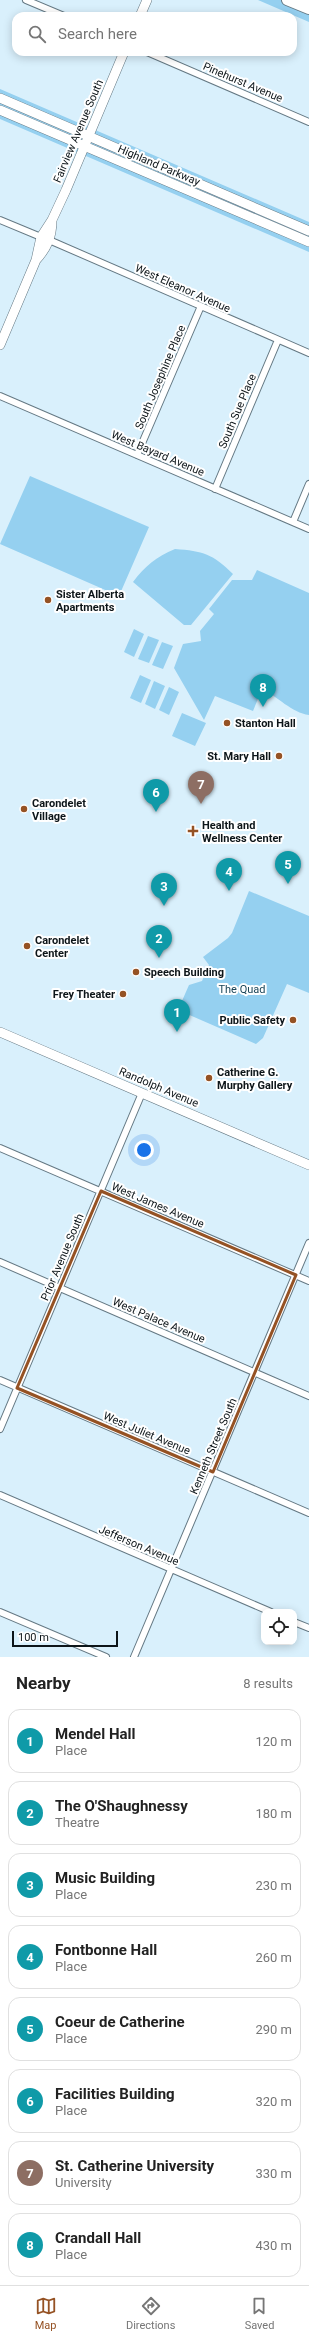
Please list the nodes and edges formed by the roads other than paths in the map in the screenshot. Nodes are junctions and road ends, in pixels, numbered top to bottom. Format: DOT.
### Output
graph roads {
  1 [pos="26,0"];
  2 [pos="147,0"];
  3 [pos="287,0"];
  4 [pos="305,0"];
  5 [pos="309,2"];
  6 [pos="309,10"];
  7 [pos="54,12"];
  8 [pos="142,12"];
  9 [pos="122,56"];
  10 [pos="156,56"];
  11 [pos="0,98"];
  12 [pos="0,110"];
  13 [pos="309,122"];
  14 [pos="89,136"];
  15 [pos="85,146"];
  16 [pos="0,220"];
  17 [pos="309,231"];
  18 [pos="45,239"];
  19 [pos="309,242"];
  20 [pos="200,306"];
  21 [pos="1,340"];
  22 [pos="278,340"];
  23 [pos="309,353"];
  24 [pos="0,396"];
  25 [pos="138,455"];
  26 [pos="309,484"];
  27 [pos="215,489"];
  28 [pos="292,522"];
  29 [pos="309,529"];
  30 [pos="0,1032"];
  31 [pos="142,1093"];
  32 [pos="0,1148"];
  33 [pos="309,1165"];
  34 [pos="101,1191"];
  35 [pos="309,1243"];
  36 [pos="0,1262"];
  37 [pos="296,1275"];
  38 [pos="309,1281"];
  39 [pos="60,1288"];
  40 [pos="255,1372"];
  41 [pos="0,1380"];
  42 [pos="18,1388"];
  43 [pos="309,1396"];
  44 [pos="0,1429"];
  45 [pos="213,1472"];
  46 [pos="0,1495"];
  47 [pos="309,1513"];
  48 [pos="172,1570"];
  49 [pos="264,1609"];
  50 [pos="0,1612"];
  51 [pos="297,1623"];
  52 [pos="309,1628"];
  53 [pos="106,1657"];
  54 [pos="134,1657"];
  1 -- 7 [label="street"];
  2 -- 8 [label="street"];
  3 -- 6 [label="main road"];
  4 -- 5 [label="main road"];
  9 -- 14 [label="street, Fairview Avenue South"];
  10 -- 13 [label="street, Pinehurst Avenue"];
  11 -- 14 [label="street, Highland Parkway"];
  12 -- 15 [label="street, Highland Parkway"];
  14 -- 15 [label="street, Fairview Avenue South"];
  14 -- 17 [label="street, Highland Parkway"];
  15 -- 18 [label="street, Fairview Avenue South"];
  15 -- 19 [label="street, Highland Parkway"];
  16 -- 18 [label="street, West Eleanor Avenue"];
  18 -- 20 [label="street, West Eleanor Avenue"];
  18 -- 21 [label="street, Fairview Avenue South"];
  20 -- 22 [label="street, West Eleanor Avenue"];
  20 -- 25 [label="street, South Josephine Place"];
  22 -- 23 [label="street, West Eleanor Avenue"];
  22 -- 27 [label="street, South Sue Place"];
  24 -- 25 [label="street, West Bayard Avenue"];
  25 -- 27 [label="street, West Bayard Avenue"];
  26 -- 28 [label="street"];
  27 -- 28 [label="street, West Bayard Avenue"];
  28 -- 29 [label="street, West Bayard Avenue"];
  30 -- 31 [label="street, Randolph Avenue"];
  31 -- 33 [label="street, Randolph Avenue"];
  31 -- 34 [label="street, Prior Avenue South"];
  32 -- 34 [label="street, West James Avenue"];
  34 -- 37 [label="street, West James Avenue"];
  34 -- 39 [label="street, Prior Avenue South"];
  35 -- 37 [label="street, Kenneth Street South"];
  36 -- 39 [label="street, West Palace Avenue"];
  37 -- 38 [label="street, West James Avenue"];
  37 -- 40 [label="street, Kenneth Street South"];
  39 -- 40 [label="street, West Palace Avenue"];
  39 -- 42 [label="street, Prior Avenue South"];
  40 -- 43 [label="street, West Palace Avenue"];
  40 -- 45 [label="street, Kenneth Street South"];
  41 -- 42 [label="street, West Juliet Avenue"];
  42 -- 44 [label="street, Prior Avenue South"];
  42 -- 45 [label="street, West Juliet Avenue"];
  45 -- 47 [label="street, West Juliet Avenue"];
  45 -- 48 [label="street, Kenneth Street South"];
  46 -- 48 [label="street, Jefferson Avenue"];
  48 -- 49 [label="street, Jefferson Avenue"];
  48 -- 54 [label="street, Kenneth Street South"];
  50 -- 53 [label="street"];
  51 -- 52 [label="street"];
}
